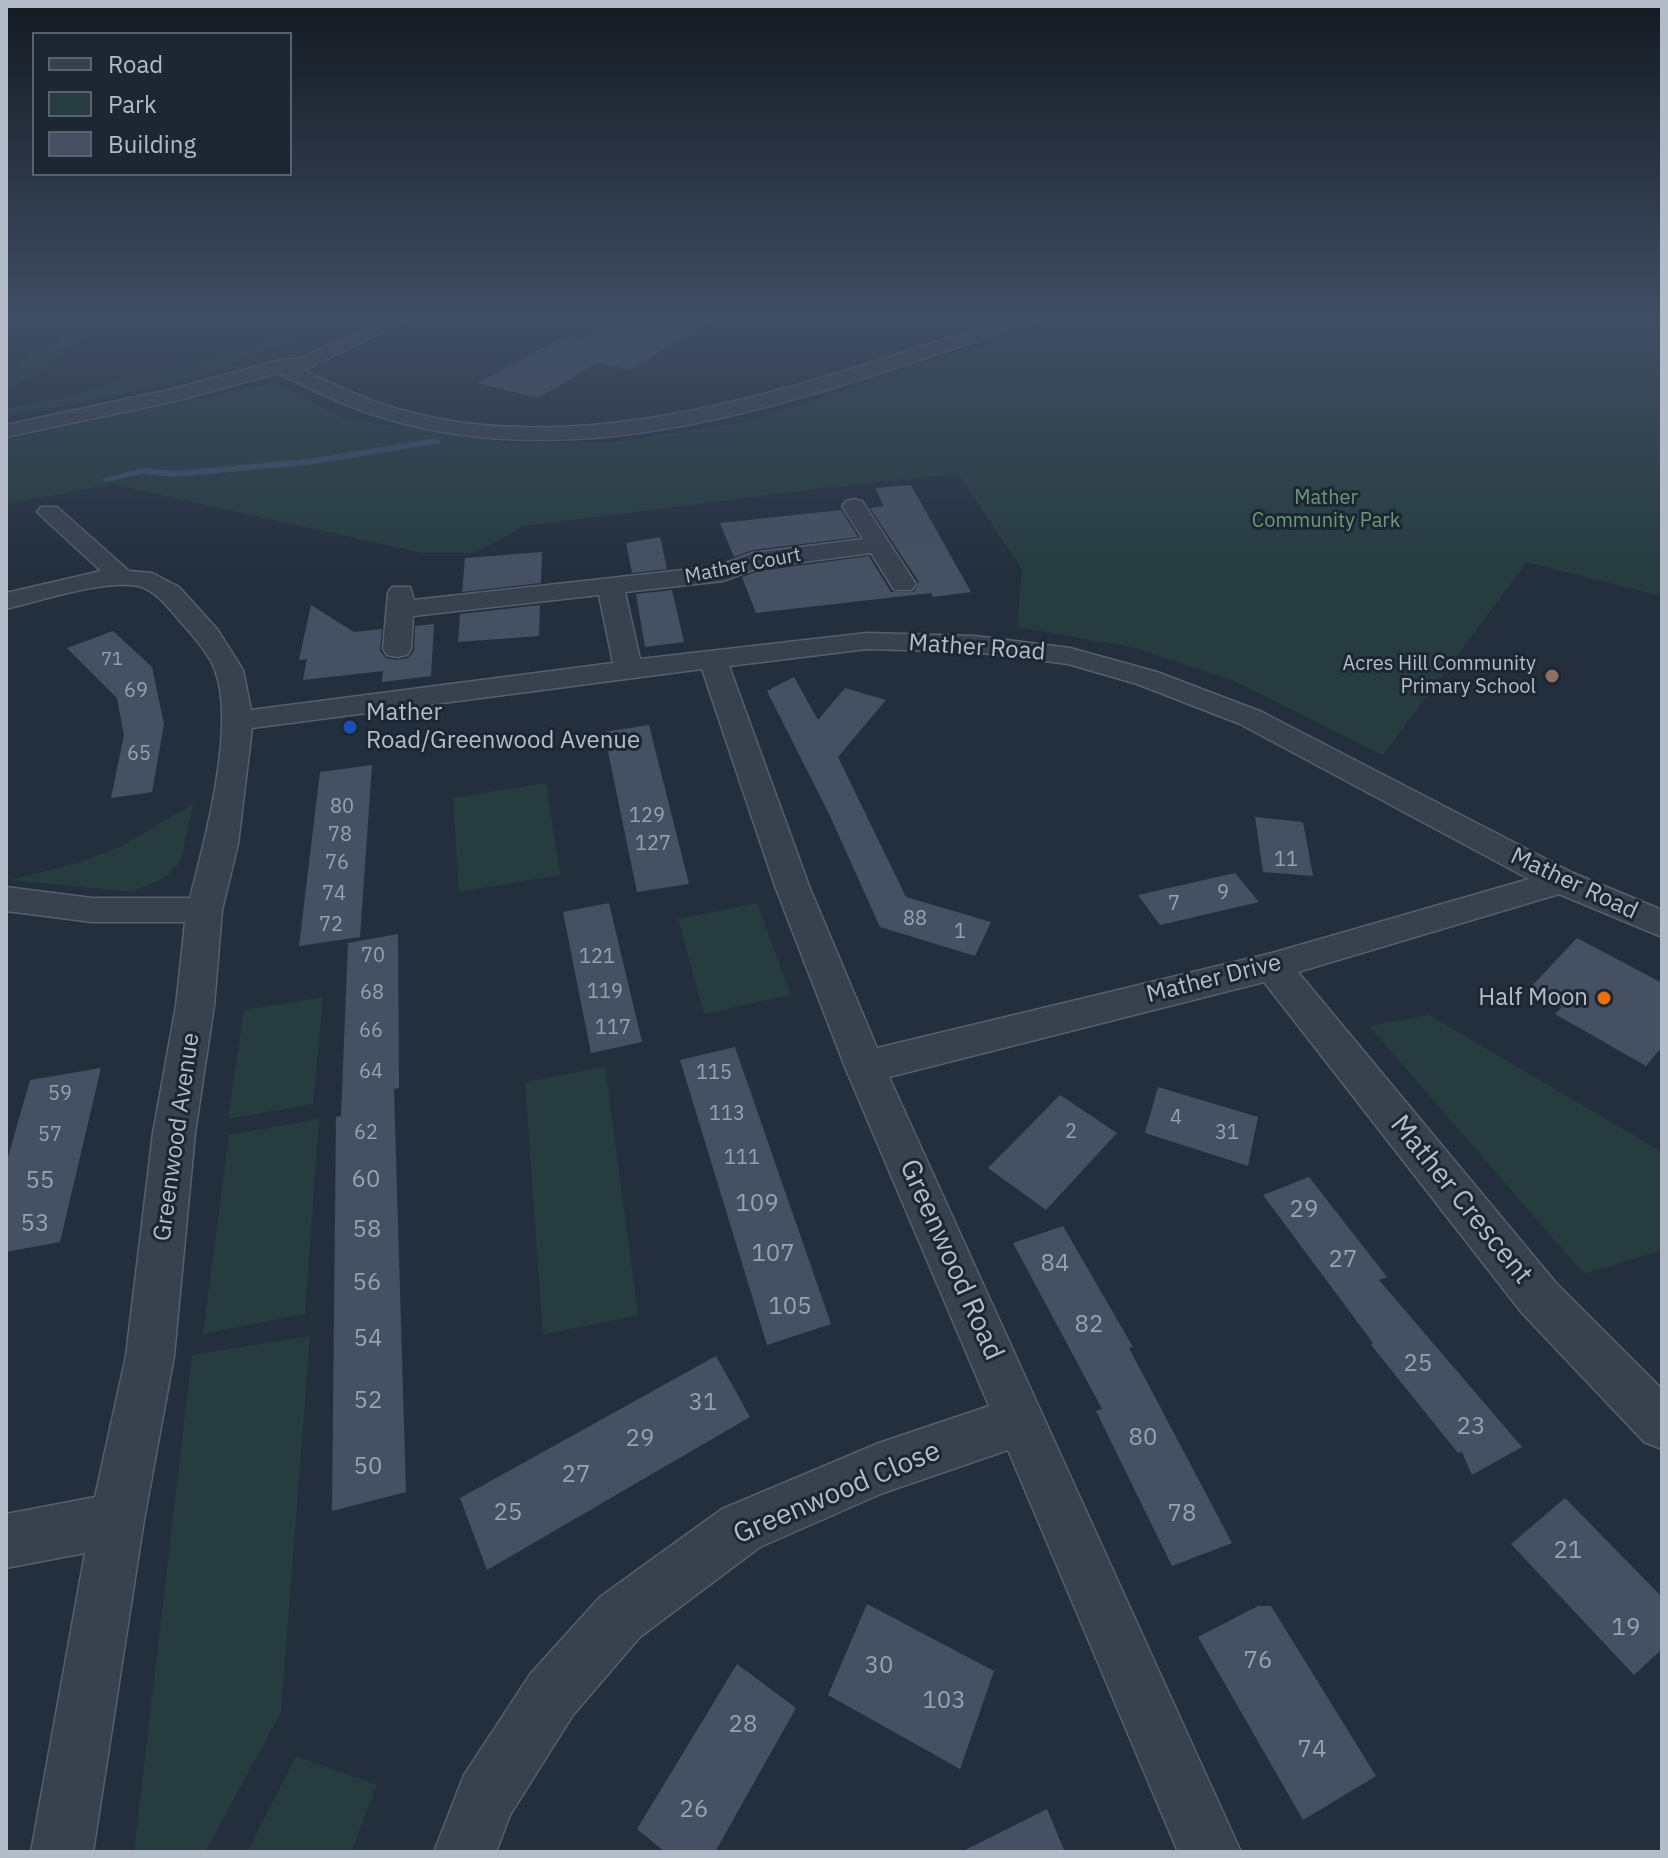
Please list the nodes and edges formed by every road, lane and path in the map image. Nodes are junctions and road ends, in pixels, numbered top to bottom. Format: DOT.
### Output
graph roads {
  1 [pos="142,403"];
  2 [pos="361,403"];
  3 [pos="757,403"];
  4 [pos="6,431"];
  5 [pos="854,506"];
  6 [pos="49,512"];
  7 [pos="876,545"];
  8 [pos="116,577"];
  9 [pos="903,584"];
  10 [pos="611,587"];
  11 [pos="6,601"];
  12 [pos="397,649"];
  13 [pos="713,659"];
  14 [pos="628,669"];
  15 [pos="238,721"];
  16 [pos="1561,881"];
  17 [pos="6,899"];
  18 [pos="204,910"];
  19 [pos="1662,924"];
  20 [pos="1272,966"];
  21 [pos="865,1067"];
  22 [pos="1022,1420"];
  23 [pos="1662,1424"];
  24 [pos="117,1520"];
  25 [pos="6,1541"];
  26 [pos="62,1852"];
  27 [pos="465,1852"];
  28 [pos="1210,1852"];
  1 -- 4 [label="street"];
  2 -- 3 [label="street"];
  5 -- 7 [label="street"];
  6 -- 8 [label="street"];
  7 -- 9 [label="street"];
  7 -- 10 [label="street, Mather Court"];
  8 -- 11 [label="street"];
  8 -- 15 [label="street, Greenwood Avenue"];
  10 -- 12 [label="street, Mather Court"];
  10 -- 14 [label="street"];
  13 -- 14 [label="street, Mather Road"];
  13 -- 16 [label="street, Mather Road"];
  13 -- 21 [label="street, Greenwood Road"];
  14 -- 15 [label="street, Mather Road"];
  15 -- 18 [label="street, Greenwood Avenue"];
  16 -- 19 [label="street, Mather Road"];
  16 -- 20 [label="street, Mather Drive"];
  17 -- 18 [label="street"];
  18 -- 24 [label="street, Greenwood Avenue"];
  20 -- 21 [label="street, Mather Drive"];
  20 -- 23 [label="street, Mather Crescent"];
  21 -- 22 [label="street, Greenwood Road"];
  22 -- 27 [label="street, Greenwood Close"];
  22 -- 28 [label="street, Greenwood Road"];
  24 -- 25 [label="street"];
  24 -- 26 [label="street, Greenwood Avenue"];
}
